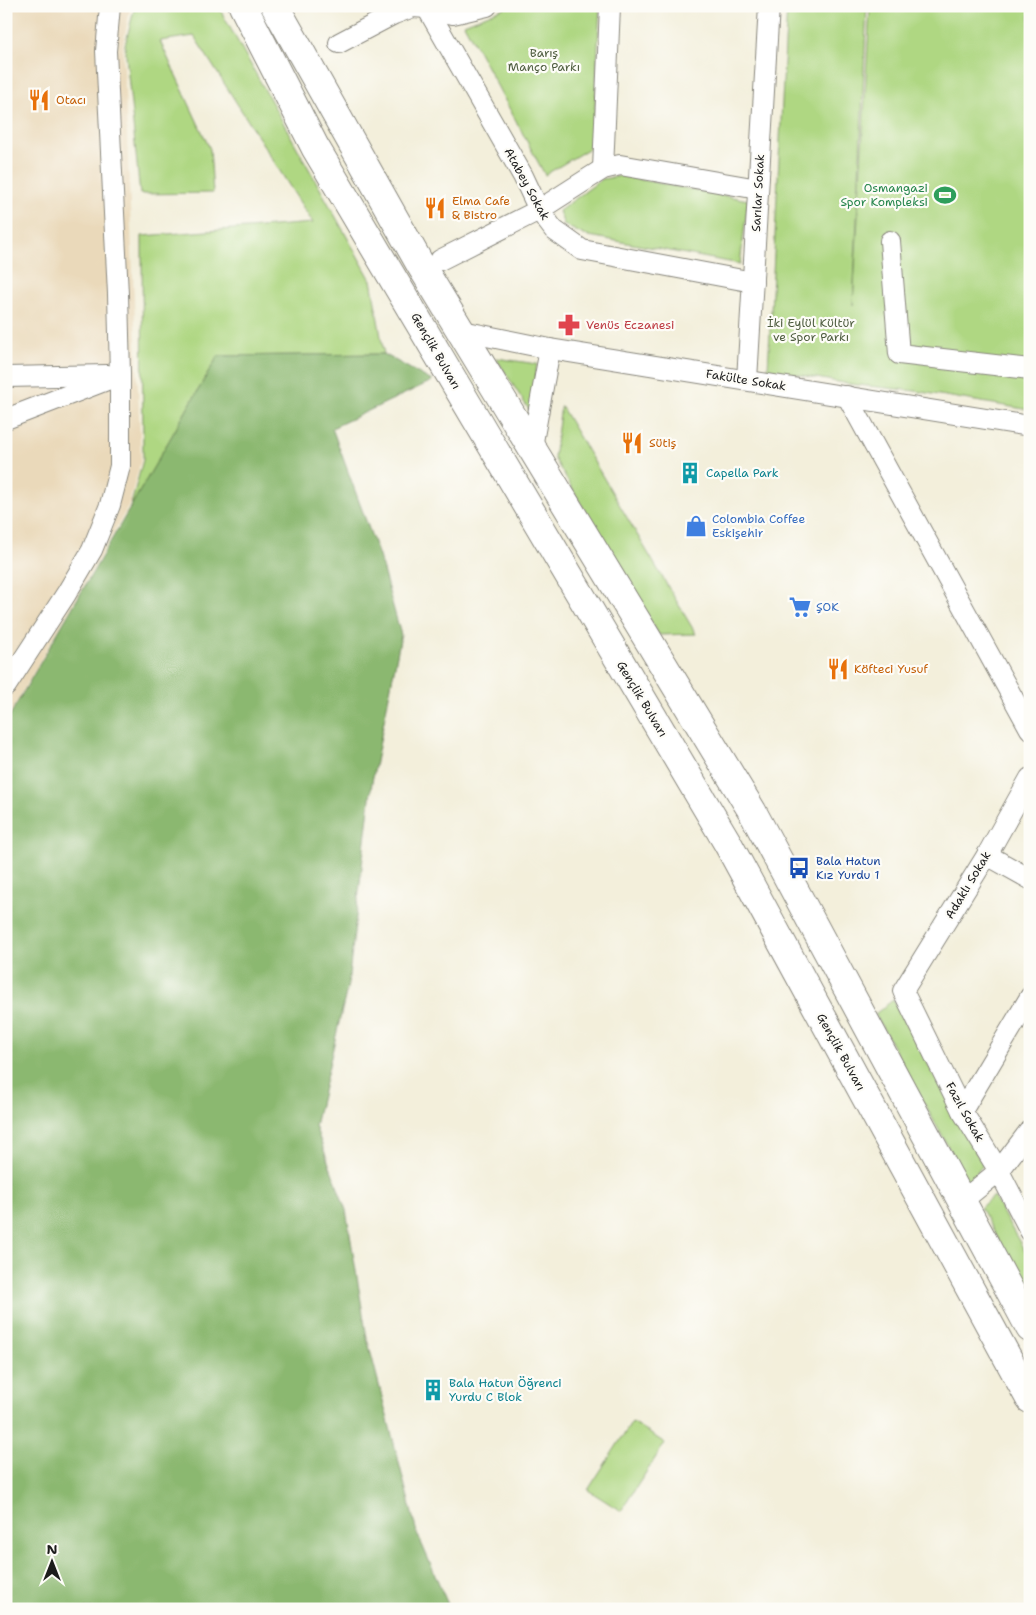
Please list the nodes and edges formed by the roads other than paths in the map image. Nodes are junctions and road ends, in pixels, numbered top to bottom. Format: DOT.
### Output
graph roads {
  1 [pos="97,6"];
  2 [pos="110,6"];
  3 [pos="243,6"];
  4 [pos="276,6"];
  5 [pos="487,6"];
  6 [pos="610,6"];
  7 [pos="769,6"];
  8 [pos="427,8"];
  9 [pos="339,43"];
  10 [pos="106,51"];
  11 [pos="603,169"];
  12 [pos="758,188"];
  13 [pos="539,210"];
  14 [pos="890,241"];
  15 [pos="440,260"];
  16 [pos="753,282"];
  17 [pos="462,331"];
  18 [pos="550,349"];
  19 [pos="1030,369"];
  20 [pos="120,375"];
  21 [pos="6,377"];
  22 [pos="747,380"];
  23 [pos="847,396"];
  24 [pos="6,420"];
  25 [pos="1030,426"];
  26 [pos="532,447"];
  27 [pos="6,686"];
  28 [pos="1030,729"];
  29 [pos="1030,778"];
  30 [pos="987,855"];
  31 [pos="1030,879"];
  32 [pos="903,991"];
  33 [pos="1030,997"];
  34 [pos="962,1111"];
  35 [pos="1030,1130"];
  36 [pos="999,1170"];
  37 [pos="962,1201"];
  38 [pos="1030,1231"];
  39 [pos="1030,1328"];
  40 [pos="1030,1399"];
  1 -- 10 [label="street"];
  2 -- 10 [label="street"];
  3 -- 40 [label="highway, Gençlik Bulvarı"];
  4 -- 17 [label="highway"];
  5 -- 8 [label="street"];
  6 -- 11 [label="street"];
  7 -- 12 [label="street, Sarılar Sokak"];
  8 -- 9 [label="street"];
  8 -- 13 [label="street, Atabey Sokak"];
  10 -- 20 [label="street"];
  11 -- 12 [label="street"];
  11 -- 13 [label="street"];
  12 -- 16 [label="street, Sarılar Sokak"];
  13 -- 15 [label="street"];
  13 -- 16 [label="street, Atabey Sokak"];
  14 -- 19 [label="street"];
  16 -- 22 [label="street, Sarılar Sokak"];
  17 -- 18 [label="street, Fakülte Sokak"];
  17 -- 26 [label="highway"];
  18 -- 22 [label="street, Fakülte Sokak"];
  18 -- 26 [label="street"];
  20 -- 21 [label="street"];
  20 -- 24 [label="street"];
  20 -- 27 [label="street"];
  22 -- 23 [label="street, Fakülte Sokak"];
  23 -- 25 [label="street, Fakülte Sokak"];
  23 -- 28 [label="street"];
  26 -- 37 [label="highway"];
  29 -- 30 [label="street, Adaklı Sokak"];
  30 -- 31 [label="street"];
  30 -- 32 [label="street, Adaklı Sokak"];
  32 -- 34 [label="street, Fazıl Sokak"];
  33 -- 34 [label="street"];
  34 -- 36 [label="street, Fazıl Sokak"];
  35 -- 36 [label="street"];
  36 -- 37 [label="street"];
  36 -- 38 [label="street, Fazıl Sokak"];
  37 -- 39 [label="highway"];
}
